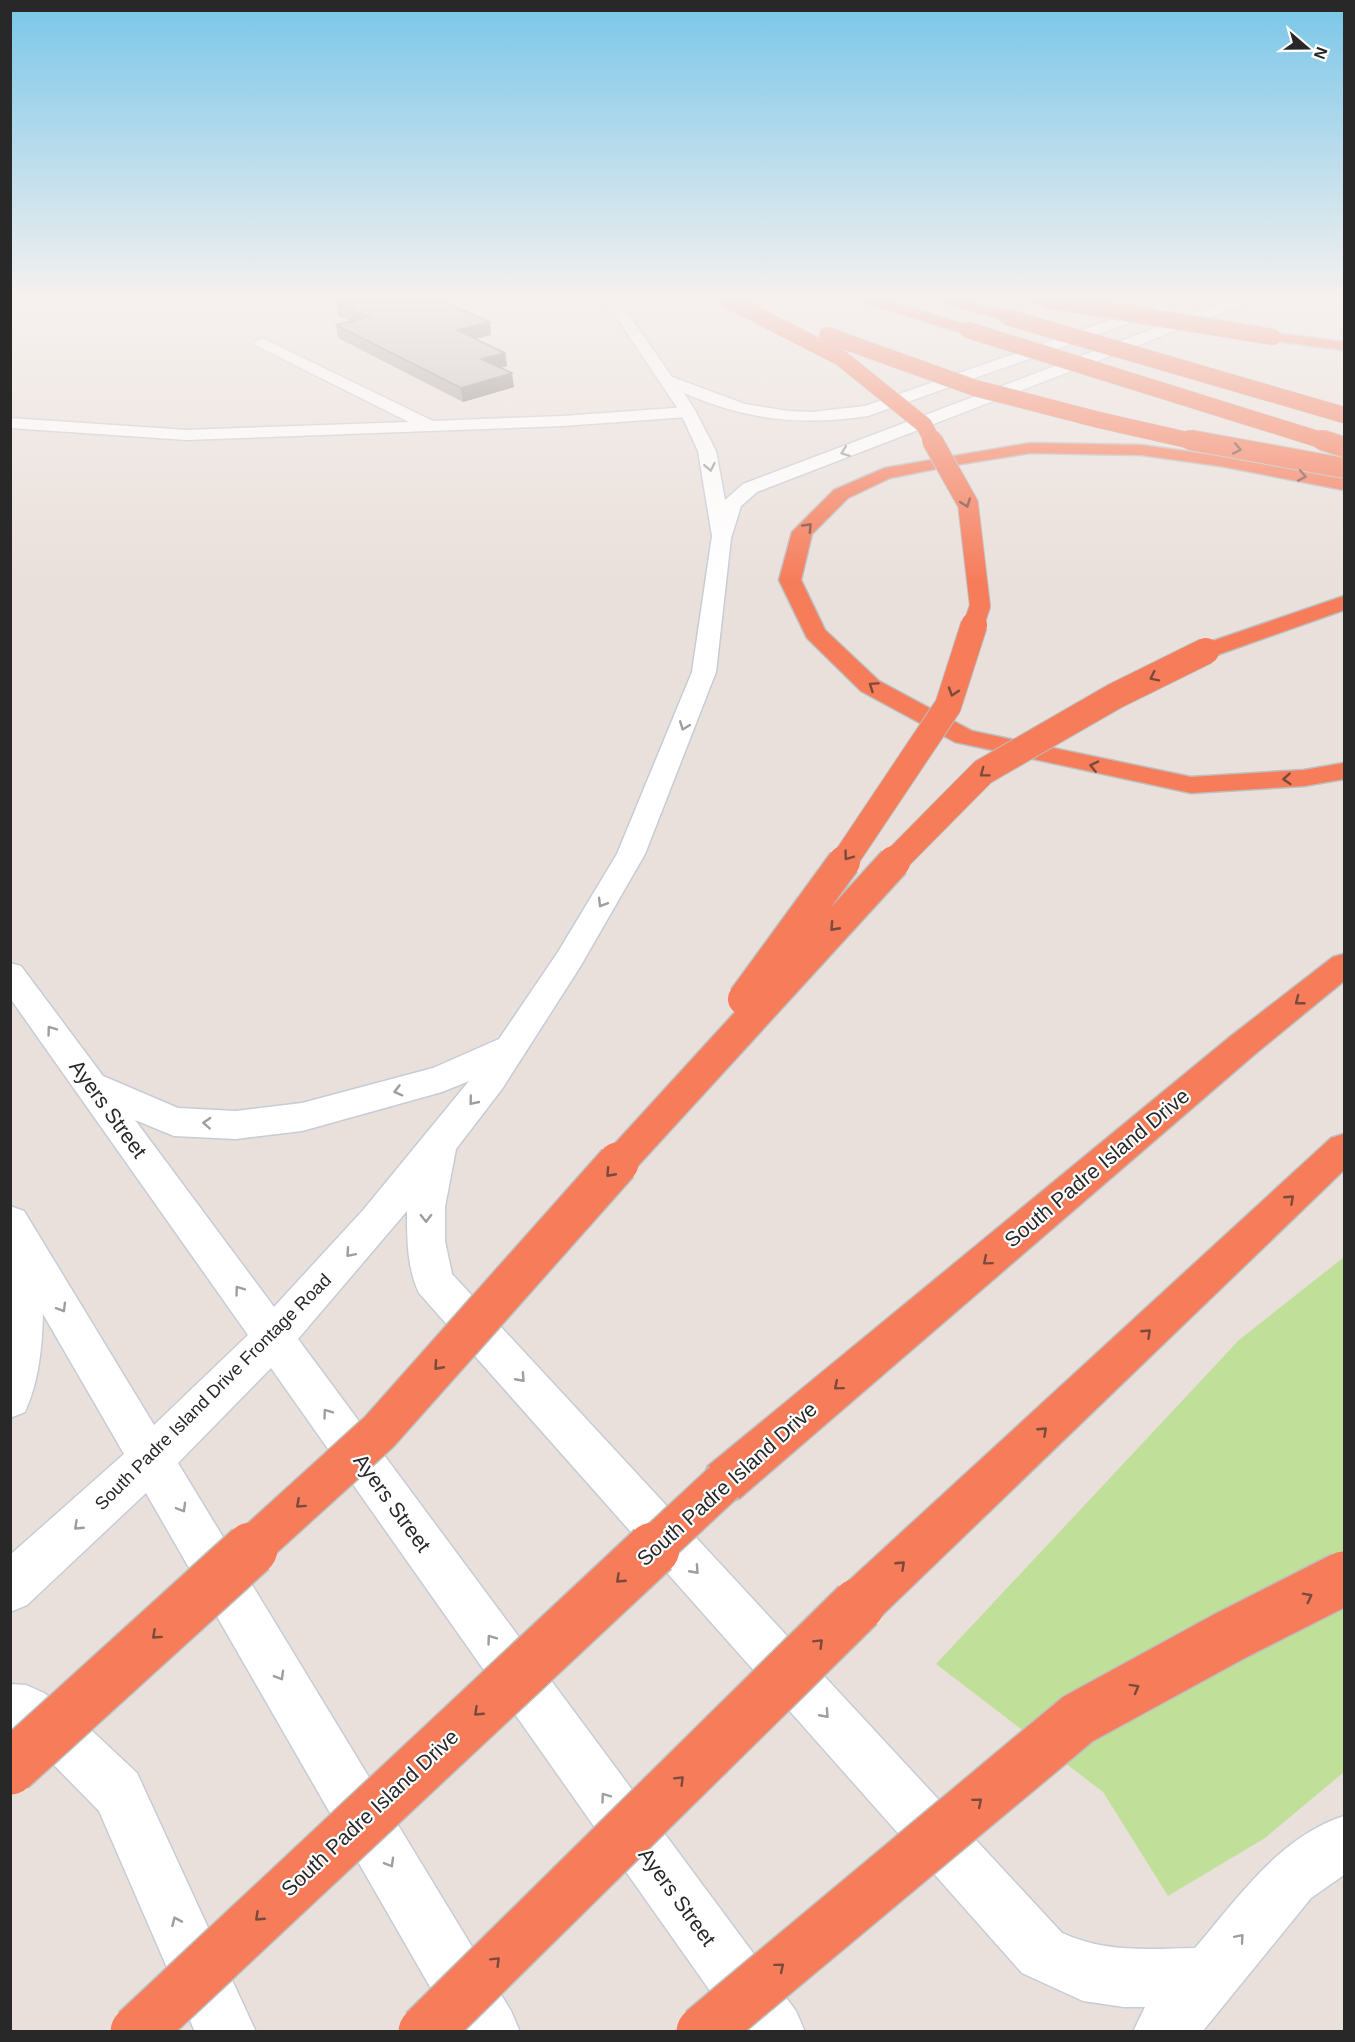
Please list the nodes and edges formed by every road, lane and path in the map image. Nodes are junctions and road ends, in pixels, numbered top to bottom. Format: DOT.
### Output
graph roads {
  1 [pos="361,391"];
  2 [pos="674,391"];
  3 [pos="691,391"];
  4 [pos="882,391"];
  5 [pos="923,391"];
  6 [pos="988,391"];
  7 [pos="1003,391"];
  8 [pos="1165,391"];
  9 [pos="1262,391"];
  10 [pos="688,412"];
  11 [pos="1344,415"];
  12 [pos="10,423"];
  13 [pos="432,426"];
  14 [pos="1344,447"];
  15 [pos="1344,468"];
  16 [pos="1344,484"];
  17 [pos="721,538"];
  18 [pos="1344,603"];
  19 [pos="1344,771"];
  20 [pos="1344,965"];
  21 [pos="11,975"];
  22 [pos="511,1048"];
  23 [pos="91,1086"];
  24 [pos="649,1130"];
  25 [pos="442,1140"];
  26 [pos="1344,1149"];
  27 [pos="18,1235"];
  28 [pos="273,1338"];
  29 [pos="10,1398"];
  30 [pos="152,1458"];
  31 [pos="1344,1578"];
  32 [pos="10,1588"];
  33 [pos="10,1710"];
  34 [pos="10,1768"];
  35 [pos="1344,1843"];
  36 [pos="1206,1977"];
  37 [pos="136,2031"];
  38 [pos="226,2031"];
  39 [pos="425,2031"];
  40 [pos="489,2031"];
  41 [pos="703,2031"];
  42 [pos="775,2031"];
  43 [pos="1162,2031"];
  1 -- 13 [label="main road"];
  2 -- 10 [label="main road"];
  3 -- 5 [label="main road"];
  4 -- 24 [label="highway, one-way, bridge"];
  6 -- 15 [label="highway, one-way, bridge"];
  7 -- 17 [label="main road, South Padre Island Drive Frontage Road, one-way"];
  8 -- 14 [label="highway, bridge"];
  9 -- 11 [label="highway, bridge"];
  10 -- 13 [label="main road"];
  10 -- 17 [label="main road, one-way"];
  12 -- 13 [label="main road"];
  19 -- 16 [label="highway, one-way"];
  17 -- 22 [label="main road, South Padre Island Drive Frontage Road, one-way"];
  18 -- 24 [label="highway, one-way, bridge"];
  20 -- 37 [label="highway, South Padre Island Drive, one-way, bridge"];
  23 -- 21 [label="main road, Ayers Street, one-way"];
  22 -- 23 [label="main road, one-way"];
  22 -- 25 [label="main road, South Padre Island Drive Frontage Road, one-way"];
  28 -- 23 [label="main road, Ayers Street, one-way"];
  24 -- 34 [label="highway, one-way, bridge"];
  25 -- 28 [label="main road, South Padre Island Drive Frontage Road, one-way"];
  25 -- 36 [label="main road, one-way"];
  39 -- 26 [label="highway, one-way, bridge"];
  27 -- 29 [label="main road"];
  27 -- 30 [label="main road, one-way"];
  28 -- 30 [label="main road, South Padre Island Drive Frontage Road"];
  42 -- 28 [label="main road, Ayers Street, one-way"];
  30 -- 32 [label="main road, South Padre Island Drive Frontage Road, one-way"];
  30 -- 40 [label="main road, one-way"];
  41 -- 31 [label="highway, one-way, bridge"];
  38 -- 33 [label="main road, one-way"];
  36 -- 35 [label="main road, one-way"];
  36 -- 43 [label="main road"];
}
